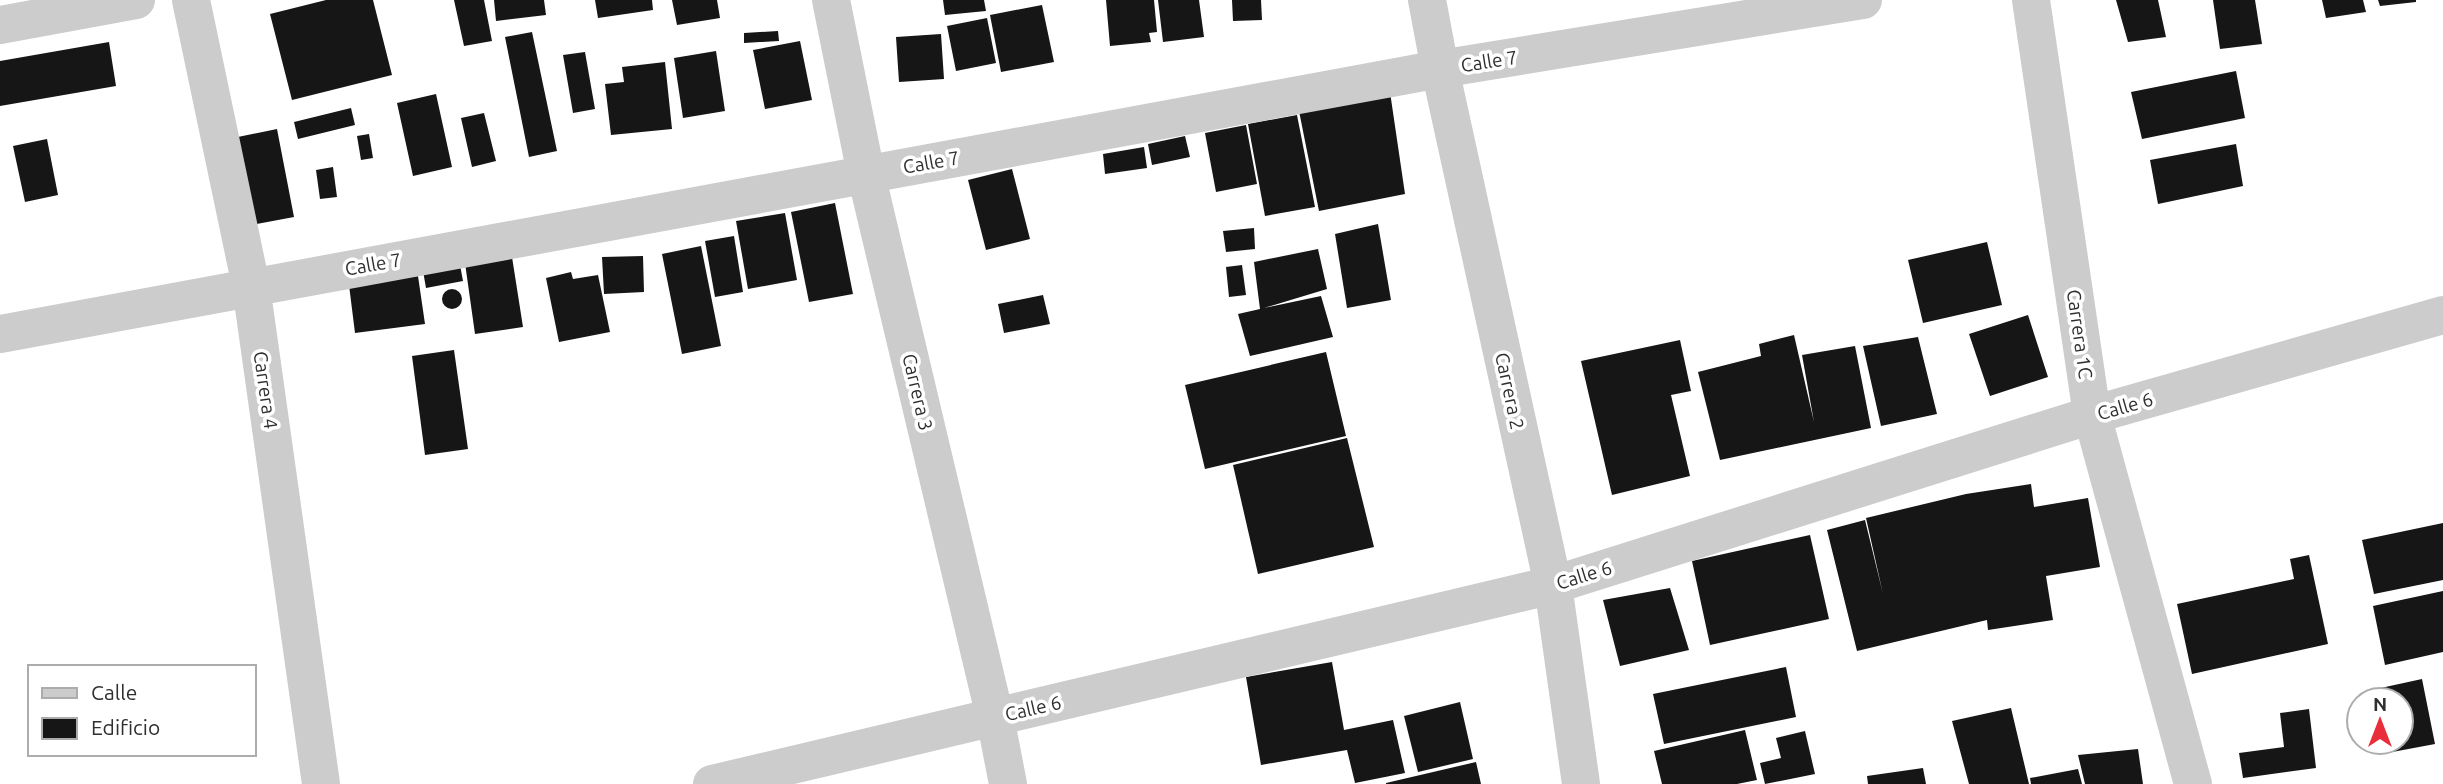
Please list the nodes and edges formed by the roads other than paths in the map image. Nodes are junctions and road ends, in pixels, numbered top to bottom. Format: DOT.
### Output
graph roads {
  1 [pos="136,0"];
  2 [pos="191,0"];
  3 [pos="831,0"];
  4 [pos="1427,0"];
  5 [pos="1863,0"];
  6 [pos="2031,0"];
  7 [pos="0,24"];
  8 [pos="1440,69"];
  9 [pos="866,174"];
  10 [pos="251,286"];
  11 [pos="2443,315"];
  12 [pos="0,334"];
  13 [pos="2092,415"];
  14 [pos="1553,585"];
  15 [pos="995,717"];
  16 [pos="321,784"];
  17 [pos="712,784"];
  18 [pos="1008,784"];
  19 [pos="1581,784"];
  20 [pos="2193,784"];
  1 -- 7 [label="street"];
  2 -- 10 [label="street, Carrera 4"];
  3 -- 9 [label="street, Carrera 3"];
  4 -- 8 [label="street, Carrera 2"];
  5 -- 8 [label="street, Calle 7"];
  6 -- 13 [label="street, Carrera 1C"];
  8 -- 9 [label="street, Calle 7"];
  8 -- 14 [label="street, Carrera 2"];
  9 -- 10 [label="street, Calle 7"];
  9 -- 15 [label="street, Carrera 3"];
  10 -- 12 [label="street, Calle 7"];
  10 -- 16 [label="street, Carrera 4"];
  11 -- 13 [label="street, Calle 6"];
  13 -- 14 [label="street, Calle 6"];
  13 -- 20 [label="street, Carrera 1C"];
  14 -- 15 [label="street, Calle 6"];
  14 -- 19 [label="street, Carrera 2"];
  15 -- 17 [label="street, Calle 6"];
  15 -- 18 [label="street, Carrera 3"];
}
